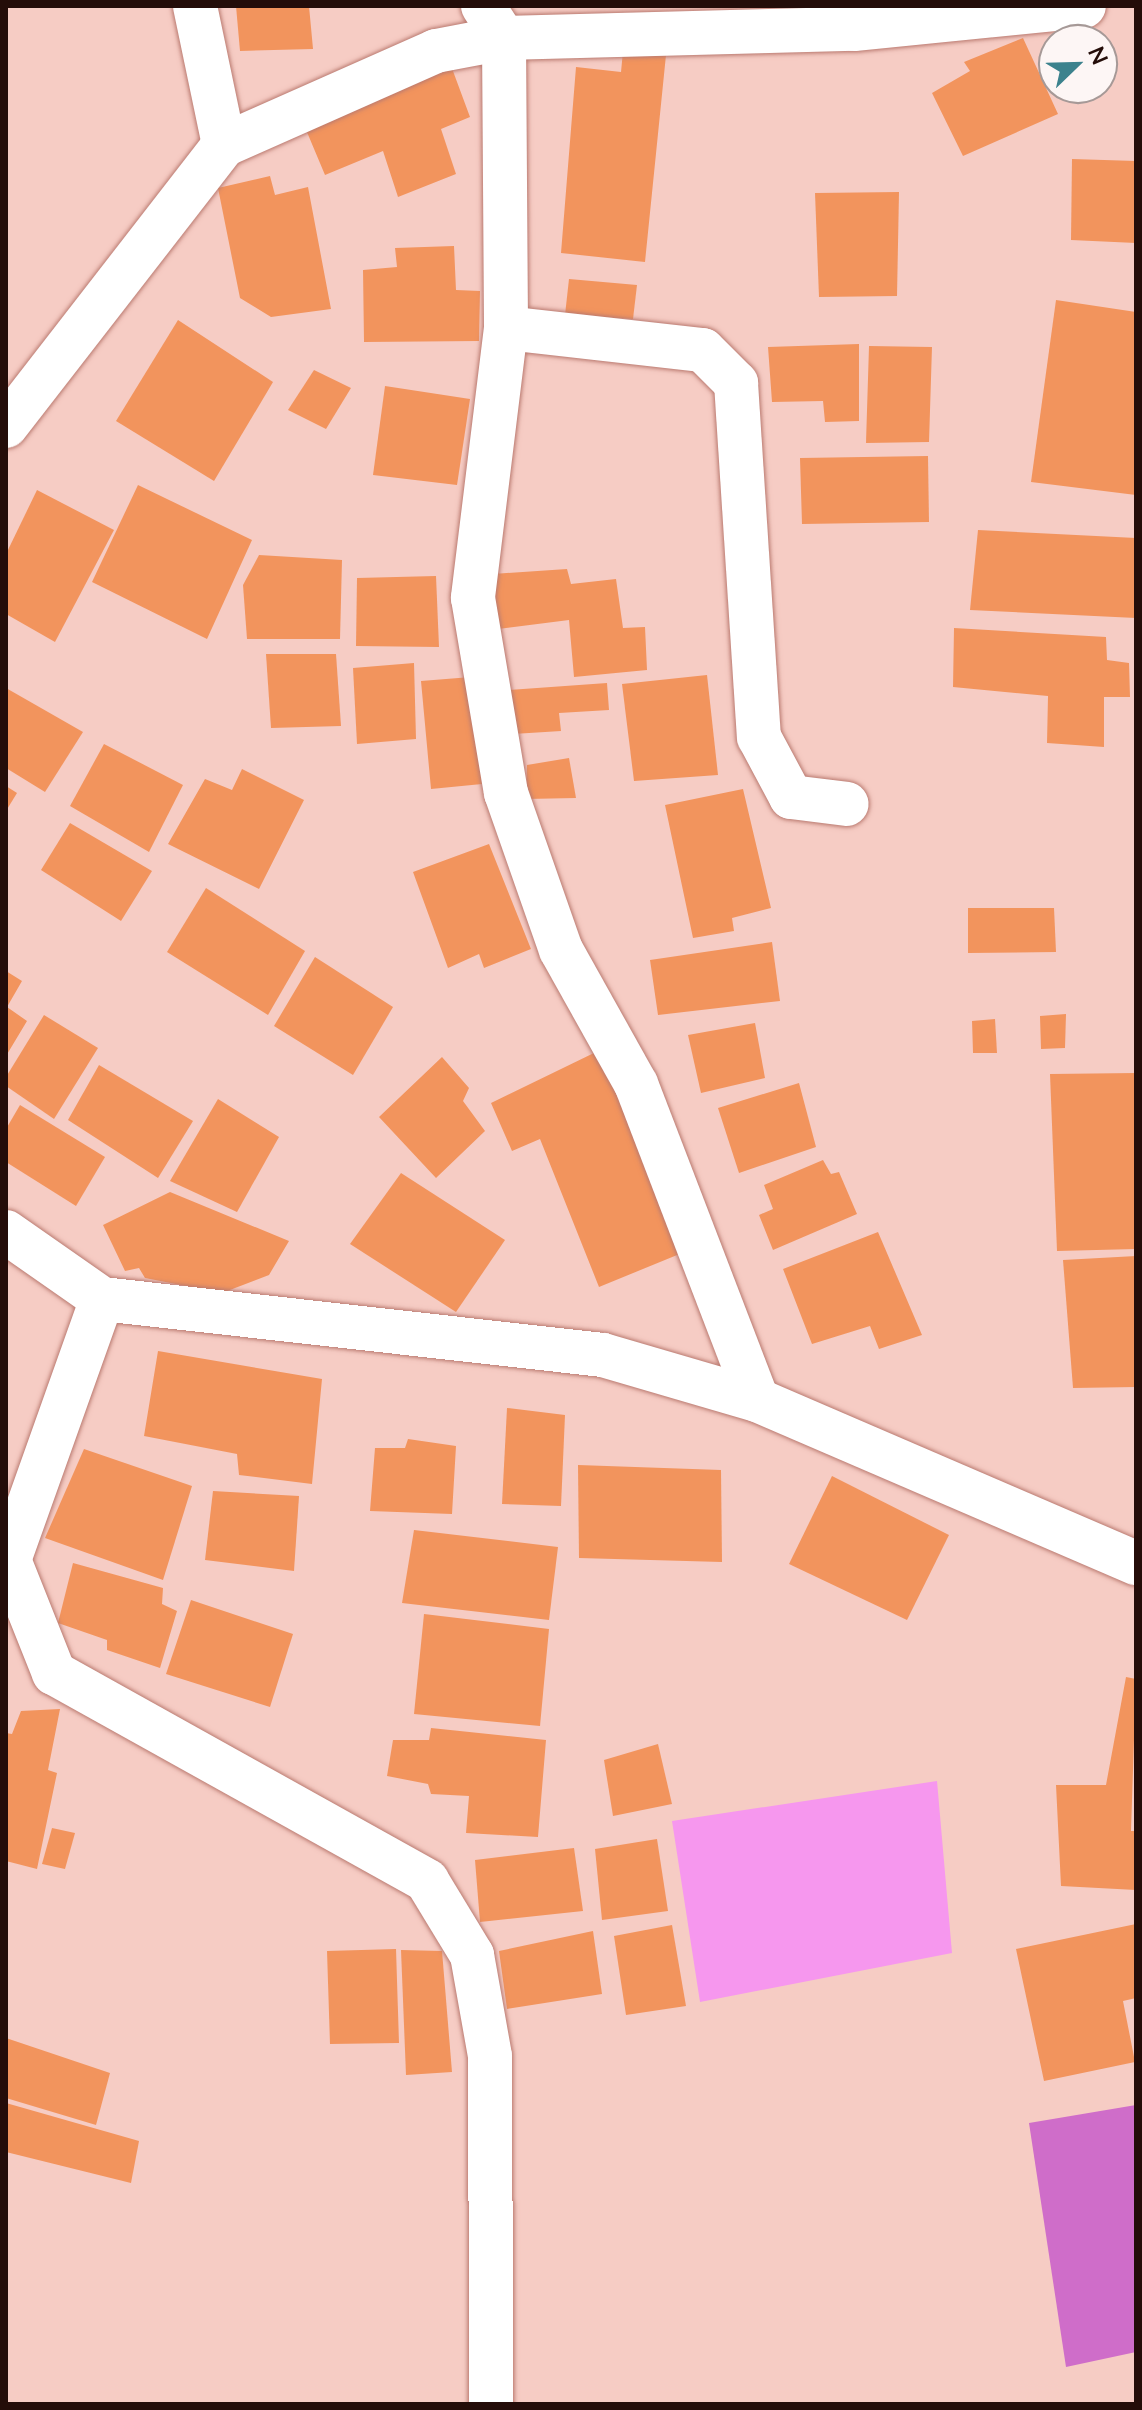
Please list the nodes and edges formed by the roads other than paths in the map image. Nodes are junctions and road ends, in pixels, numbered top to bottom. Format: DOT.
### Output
graph roads {
  1 [pos="195,6"];
  2 [pos="1082,6"];
  3 [pos="853,17"];
  4 [pos="494,22"];
  5 [pos="224,145"];
  6 [pos="506,328"];
  7 [pos="6,426"];
  8 [pos="847,804"];
  9 [pos="6,1232"];
  10 [pos="102,1299"];
  11 [pos="757,1400"];
  12 [pos="1136,1563"];
  13 [pos="491,2404"];
  1 -- 5 [label="street"];
  2 -- 3 [label="street"];
  3 -- 4 [label="street"];
  4 -- 5 [label="street"];
  4 -- 6 [label="street"];
  5 -- 7 [label="street"];
  6 -- 8 [label="street"];
  6 -- 11 [label="street"];
  9 -- 10 [label="street"];
  10 -- 11 [label="street"];
  10 -- 13 [label="street"];
  11 -- 12 [label="street"];
}
